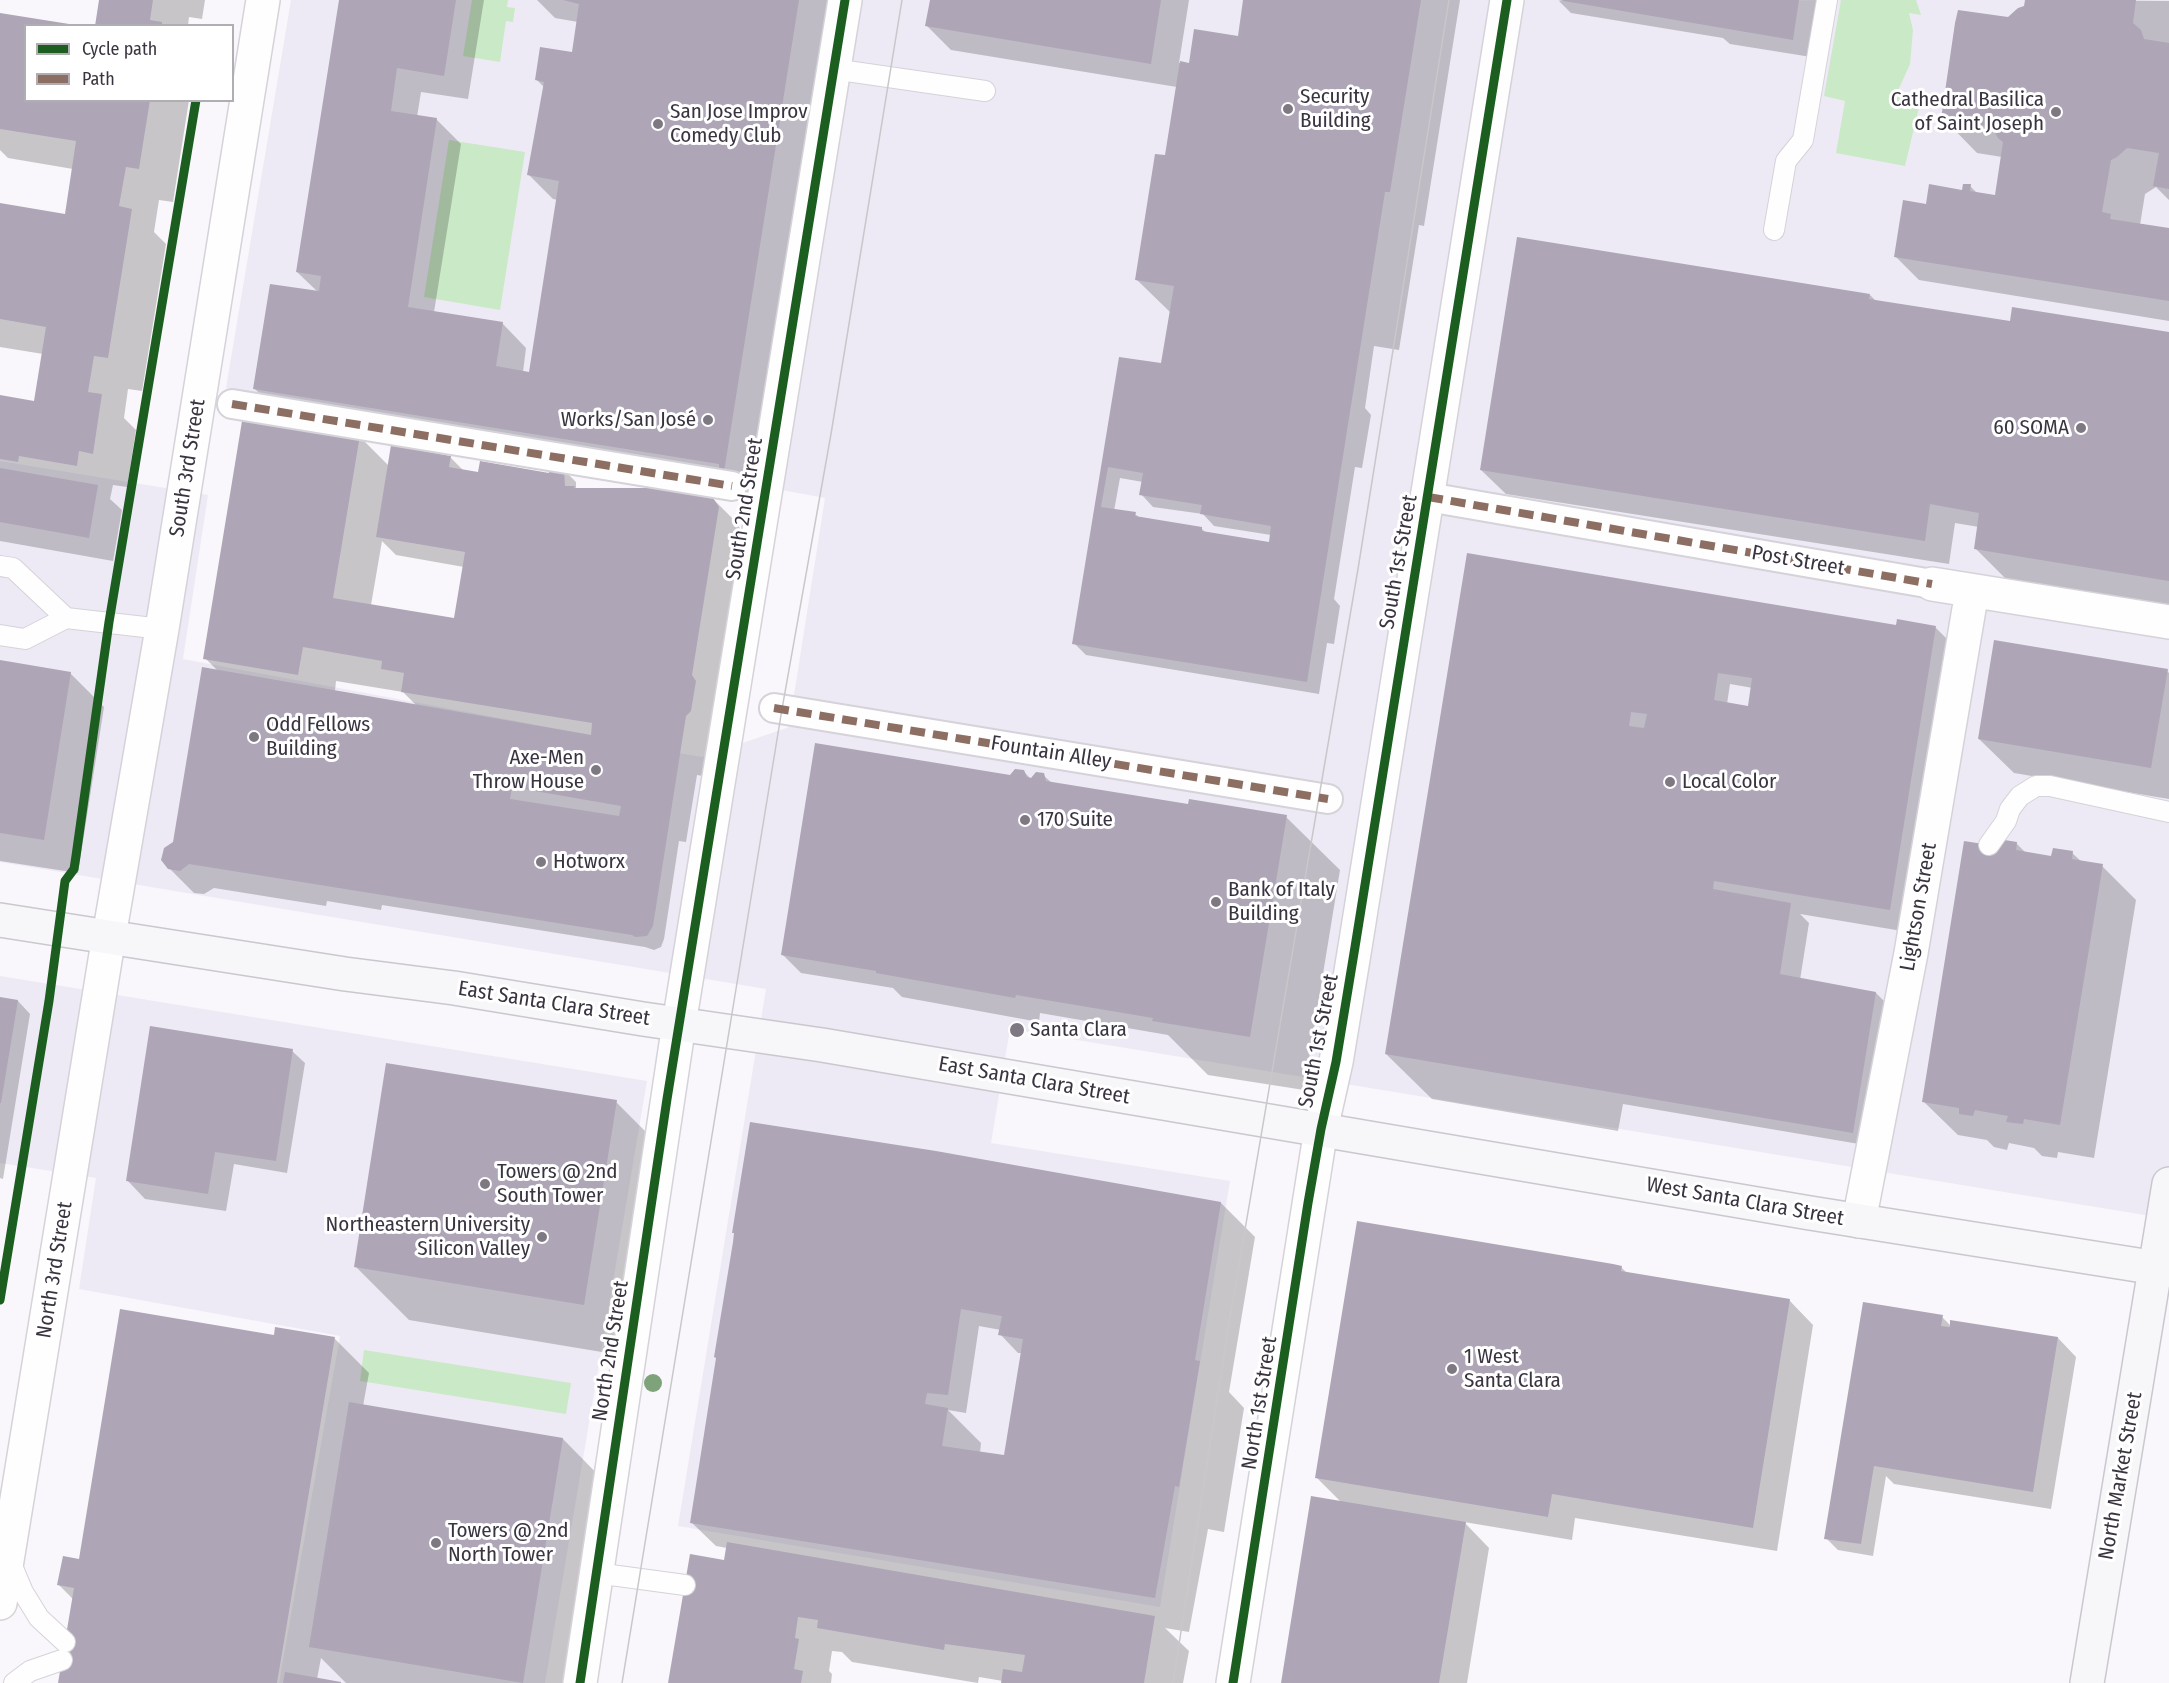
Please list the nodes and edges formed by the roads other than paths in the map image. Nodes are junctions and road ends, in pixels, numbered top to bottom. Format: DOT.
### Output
graph roads {
  1 [pos="263,0"];
  2 [pos="845,0"];
  3 [pos="1507,0"];
  4 [pos="1827,0"];
  5 [pos="833,69"];
  6 [pos="985,91"];
  7 [pos="1774,230"];
  8 [pos="232,404"];
  9 [pos="732,486"];
  10 [pos="1428,497"];
  11 [pos="0,566"];
  12 [pos="1932,584"];
  13 [pos="1972,591"];
  14 [pos="66,618"];
  15 [pos="2169,622"];
  16 [pos="162,629"];
  17 [pos="0,636"];
  18 [pos="774,708"];
  19 [pos="1328,799"];
  20 [pos="2169,812"];
  21 [pos="1989,845"];
  22 [pos="0,921"];
  23 [pos="109,936"];
  24 [pos="679,1024"];
  25 [pos="1321,1129"];
  26 [pos="2169,1184"];
  27 [pos="1859,1221"];
  28 [pos="2162,1269"];
  29 [pos="8,1556"];
  30 [pos="596,1573"];
  31 [pos="685,1586"];
  32 [pos="0,1603"];
  33 [pos="14,1683"];
  34 [pos="580,1683"];
  35 [pos="1233,1683"];
  36 [pos="2087,1683"];
  1 -- 16 [label="street, South 3rd Street"];
  2 -- 5 [label="street, South 2nd Street"];
  3 -- 10 [label="street, South 1st Street"];
  4 -- 7 [label="lane"];
  5 -- 6 [label="lane"];
  5 -- 24 [label="street, South 2nd Street"];
  8 -- 9 [label="street"];
  10 -- 12 [label="street, Post Street"];
  10 -- 25 [label="street, South 1st Street"];
  11 -- 14 [label="lane"];
  12 -- 13 [label="street, Post Street"];
  13 -- 15 [label="street, Post Street"];
  13 -- 27 [label="street, Lightson Street"];
  14 -- 16 [label="lane"];
  14 -- 17 [label="lane"];
  16 -- 23 [label="street, South 3rd Street"];
  18 -- 19 [label="street, Fountain Alley"];
  20 -- 21 [label="lane"];
  22 -- 23 [label="main road, East Santa Clara Street"];
  23 -- 24 [label="main road, East Santa Clara Street"];
  23 -- 29 [label="street, North 3rd Street"];
  24 -- 25 [label="main road, East Santa Clara Street"];
  24 -- 30 [label="street, North 2nd Street"];
  25 -- 27 [label="main road, West Santa Clara Street"];
  25 -- 35 [label="street, North 1st Street"];
  26 -- 28 [label="main road, North Market Street"];
  27 -- 28 [label="main road, West Santa Clara Street"];
  28 -- 36 [label="main road, North Market Street"];
  29 -- 32 [label="street, North 3rd Street"];
  29 -- 33 [label="lane"];
  30 -- 31 [label="lane"];
  30 -- 34 [label="street, North 2nd Street"];
}
